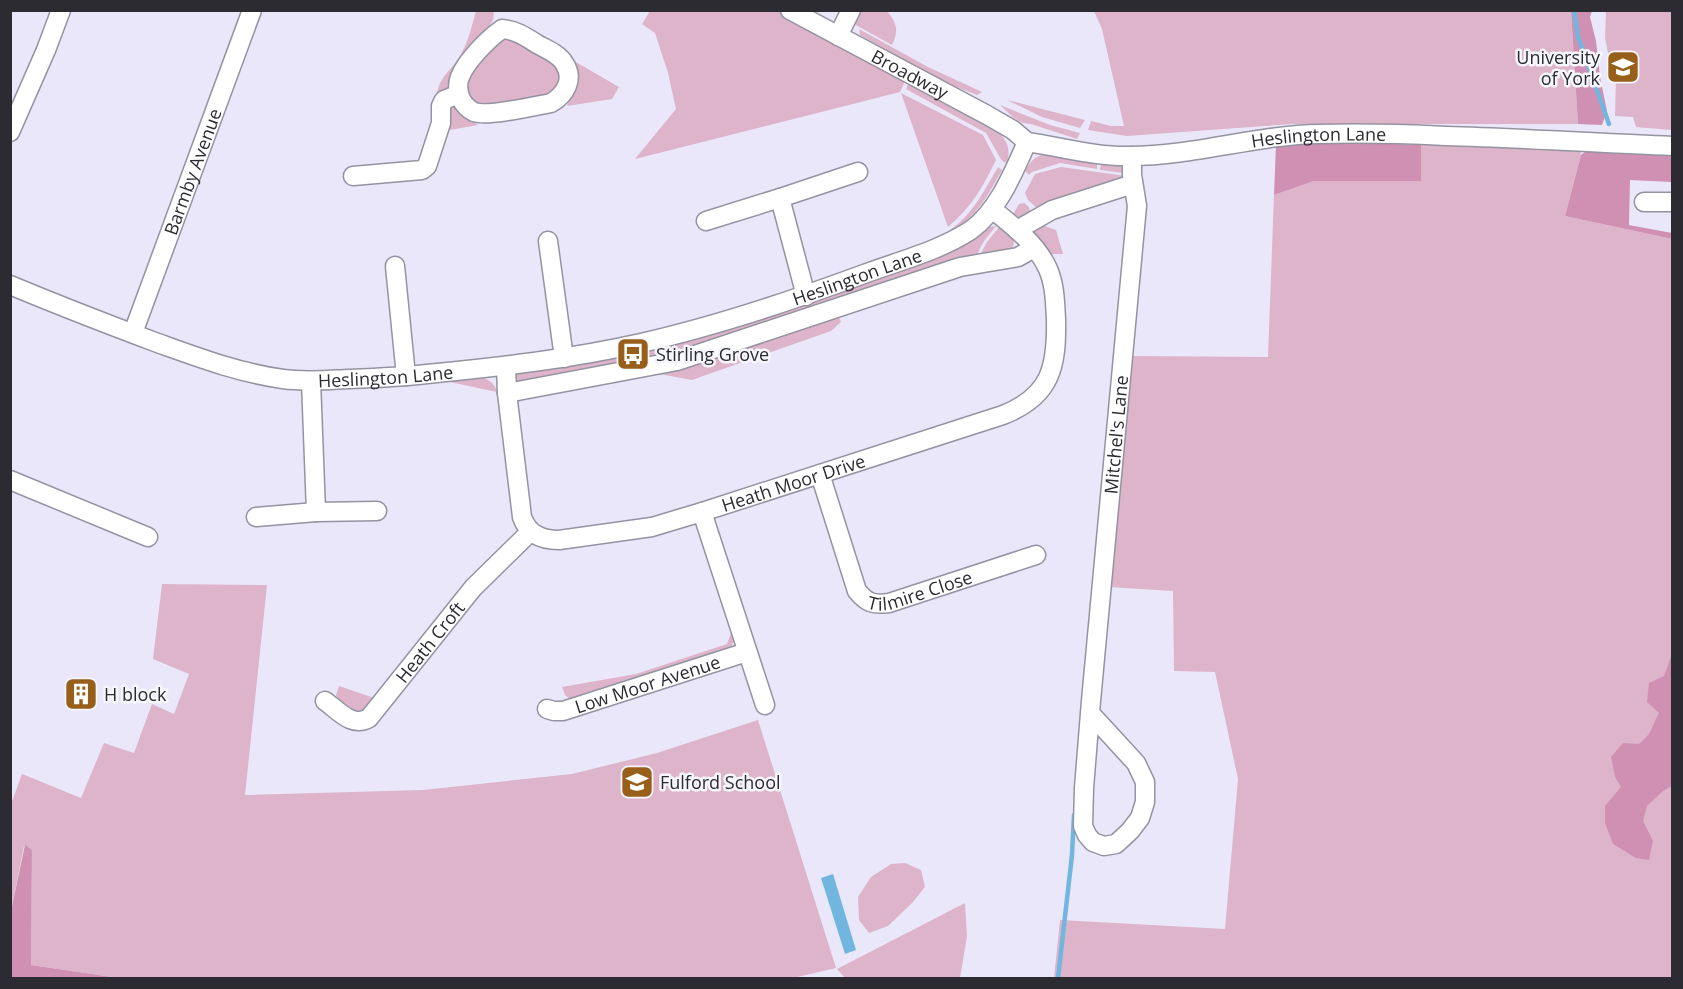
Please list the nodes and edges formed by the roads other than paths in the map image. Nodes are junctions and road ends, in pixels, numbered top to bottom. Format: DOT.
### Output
graph roads {
  1 [pos="252,10"];
  2 [pos="790,10"];
  3 [pos="851,10"];
  4 [pos="56,12"];
  5 [pos="838,36"];
  6 [pos="459,94"];
  7 [pos="11,127"];
  8 [pos="1027,142"];
  9 [pos="1672,146"];
  10 [pos="1132,156"];
  11 [pos="858,171"];
  12 [pos="353,176"];
  13 [pos="1133,184"];
  14 [pos="780,198"];
  15 [pos="1644,202"];
  16 [pos="1672,202"];
  17 [pos="992,209"];
  18 [pos="706,221"];
  19 [pos="1017,230"];
  20 [pos="548,241"];
  21 [pos="1034,248"];
  22 [pos="395,266"];
  23 [pos="10,285"];
  24 [pos="806,296"];
  25 [pos="132,333"];
  26 [pos="564,358"];
  27 [pos="503,367"];
  28 [pos="406,376"];
  29 [pos="311,381"];
  30 [pos="507,393"];
  31 [pos="820,474"];
  32 [pos="10,480"];
  33 [pos="377,511"];
  34 [pos="316,512"];
  35 [pos="702,512"];
  36 [pos="256,516"];
  37 [pos="530,531"];
  38 [pos="148,537"];
  39 [pos="1036,555"];
  40 [pos="747,652"];
  41 [pos="325,701"];
  42 [pos="765,705"];
  43 [pos="547,709"];
  44 [pos="1090,713"];
  1 -- 25 [label="street, Barmby Avenue"];
  2 -- 5 [label="street, Broadway"];
  3 -- 5 [label="street"];
  4 -- 7 [label="street"];
  5 -- 8 [label="street, Broadway"];
  6 -- 6 [label="street"];
  6 -- 12 [label="street"];
  8 -- 10 [label="street, Heslington Lane"];
  8 -- 17 [label="street, Heslington Lane"];
  9 -- 10 [label="street, Heslington Lane"];
  10 -- 13 [label="street, Mitchel's Lane"];
  11 -- 14 [label="street"];
  13 -- 19 [label="street"];
  13 -- 44 [label="street, Mitchel's Lane"];
  14 -- 18 [label="street"];
  14 -- 24 [label="street"];
  15 -- 16 [label="street"];
  17 -- 19 [label="street, Heath Moor Drive"];
  17 -- 24 [label="street, Heslington Lane"];
  19 -- 21 [label="street, Heath Moor Drive"];
  20 -- 26 [label="street"];
  21 -- 30 [label="street"];
  21 -- 31 [label="street, Heath Moor Drive"];
  22 -- 28 [label="street"];
  23 -- 25 [label="street, Heslington Lane"];
  24 -- 26 [label="street, Heslington Lane"];
  25 -- 29 [label="street, Heslington Lane"];
  26 -- 27 [label="street, Heslington Lane"];
  27 -- 28 [label="street, Heslington Lane"];
  27 -- 30 [label="street"];
  28 -- 29 [label="street, Heslington Lane"];
  29 -- 34 [label="street"];
  30 -- 37 [label="street"];
  31 -- 35 [label="street, Heath Moor Drive"];
  31 -- 39 [label="street, Tilmire Close"];
  32 -- 38 [label="street"];
  33 -- 34 [label="street"];
  34 -- 36 [label="street"];
  35 -- 37 [label="street, Heath Moor Drive"];
  35 -- 40 [label="street"];
  37 -- 41 [label="street, Heath Croft"];
  40 -- 42 [label="street"];
  40 -- 43 [label="street, Low Moor Avenue"];
  44 -- 44 [label="street, Mitchel's Lane"];
}
